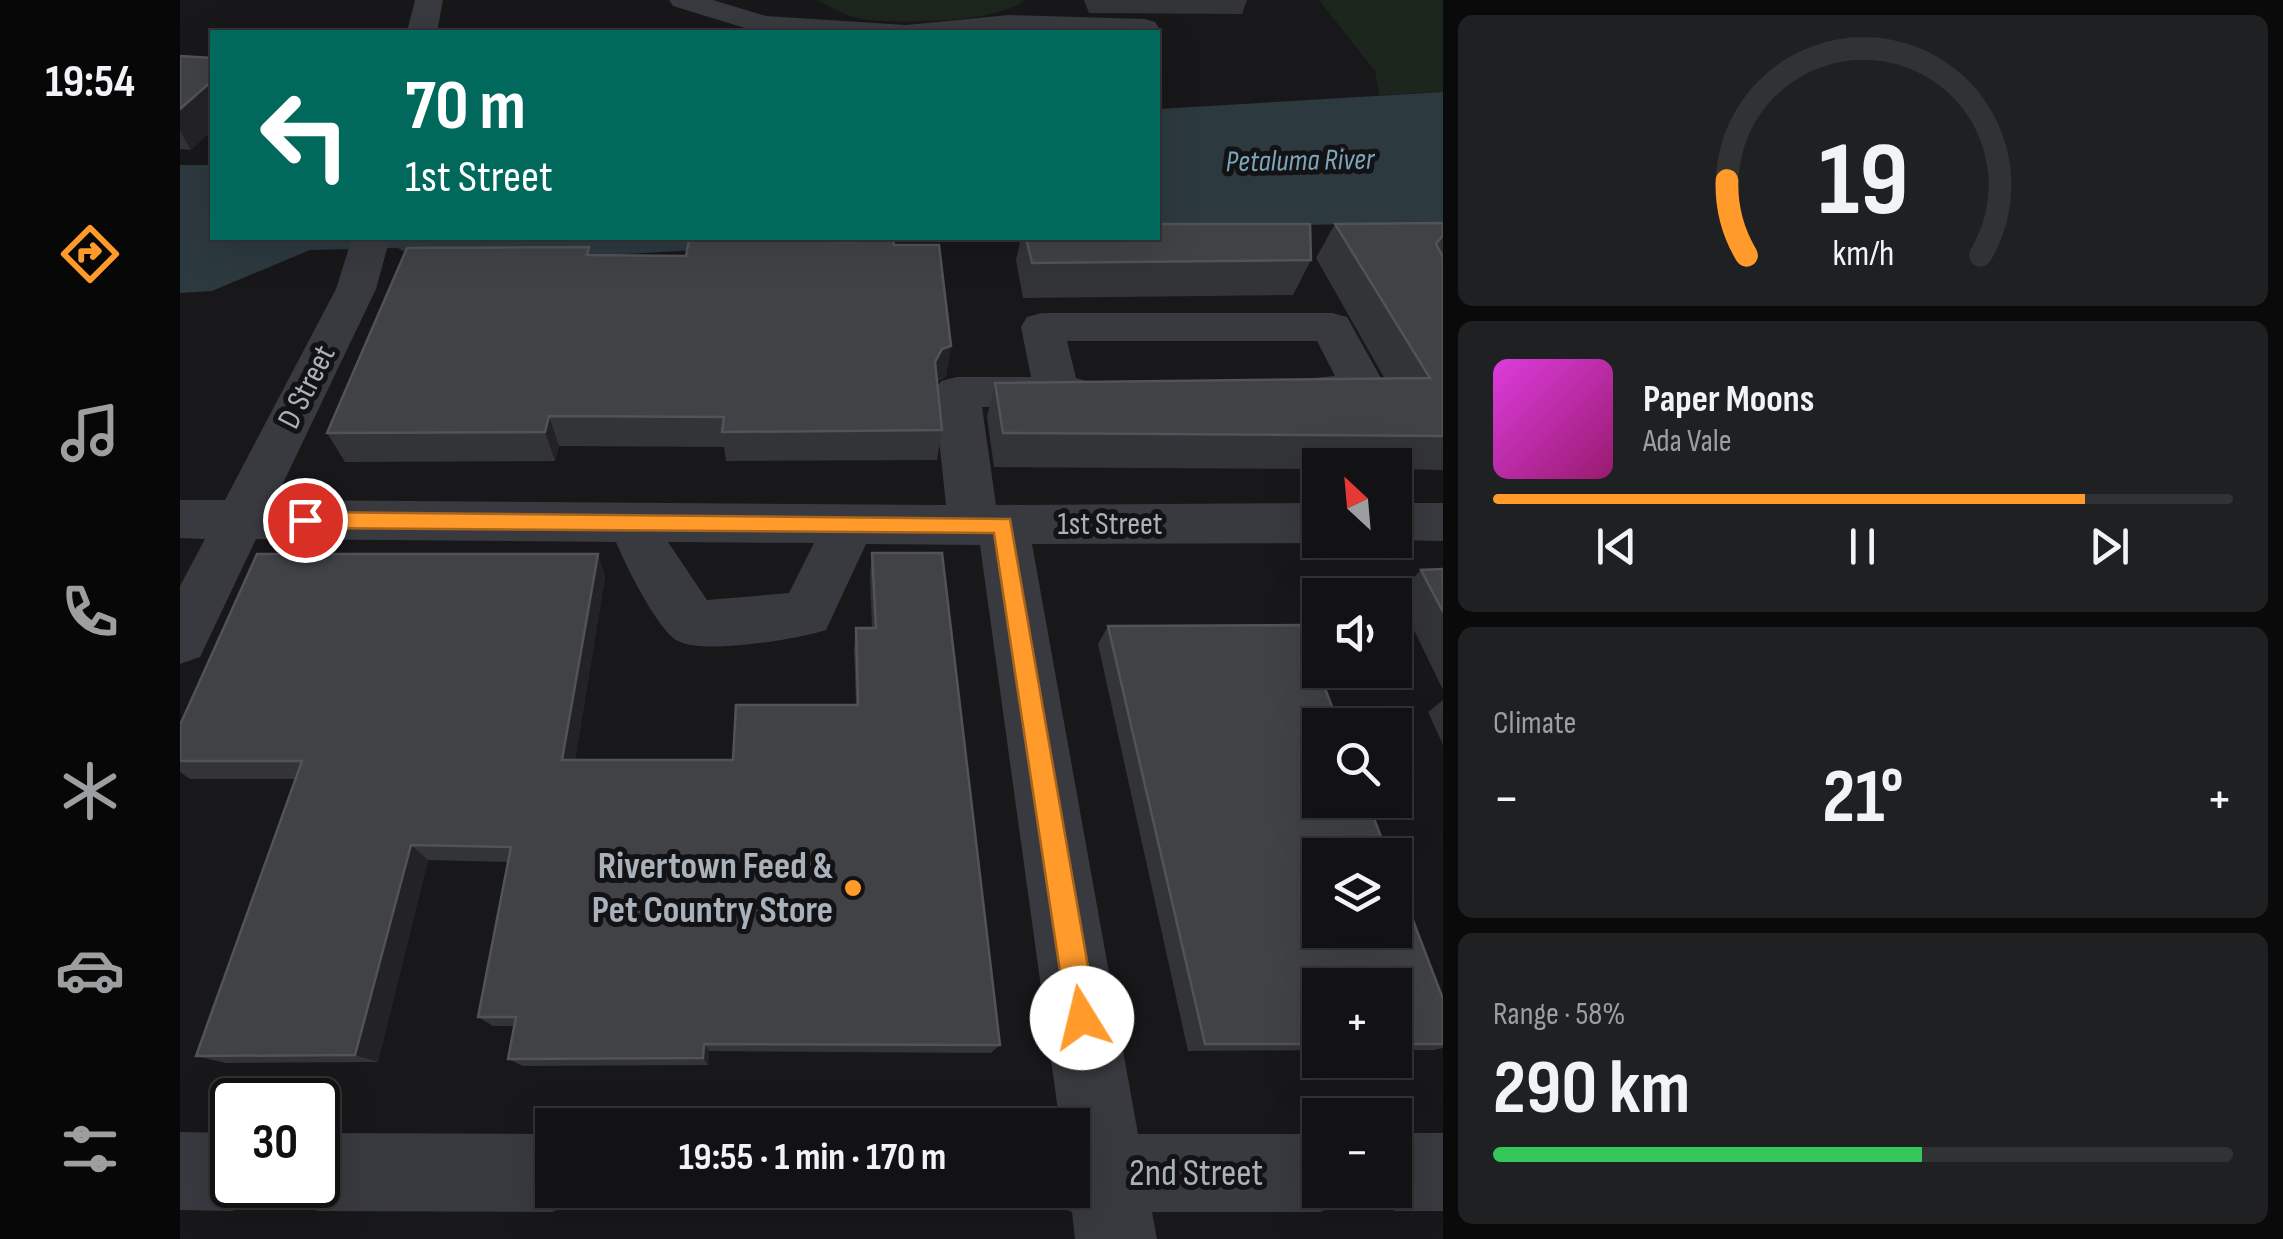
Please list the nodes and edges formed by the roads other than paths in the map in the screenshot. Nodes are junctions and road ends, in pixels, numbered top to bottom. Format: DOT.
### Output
graph roads {
  1 [pos="429,0"];
  2 [pos="684,0"];
  3 [pos="1144,28"];
  4 [pos="422,30"];
  5 [pos="860,30"];
  6 [pos="937,30"];
  7 [pos="369,240"];
  8 [pos="1057,392"];
  9 [pos="1114,392"];
  10 [pos="1269,392"];
  11 [pos="180,519"];
  12 [pos="238,519"];
  13 [pos="633,522"];
  14 [pos="1412,522"];
  15 [pos="1443,522"];
  16 [pos="1302,523"];
  17 [pos="851,524"];
  18 [pos="988,525"];
  19 [pos="180,640"];
  20 [pos="180,1172"];
  21 [pos="210,1172"];
  22 [pos="340,1172"];
  23 [pos="1412,1172"];
  24 [pos="1443,1172"];
  25 [pos="535,1173"];
  26 [pos="1302,1174"];
  27 [pos="1098,1195"];
  1 -- 4 [label="street"];
  2 -- 5 [label="street"];
  3 -- 6 [label="street"];
  7 -- 12 [label="street, D Street"];
  8 -- 9 [label="street"];
  8 -- 10 [label="street"];
  8 -- 18 [label="street"];
  11 -- 12 [label="street, 1st Street"];
  12 -- 13 [label="street, 1st Street"];
  12 -- 19 [label="street, D Street"];
  13 -- 17 [label="street, 1st Street"];
  13 -- 17 [label="street"];
  14 -- 15 [label="street"];
  16 -- 18 [label="street, 1st Street"];
  17 -- 18 [label="street, 1st Street"];
  18 -- 27 [label="street"];
  20 -- 21 [label="street"];
  22 -- 25 [label="street"];
  23 -- 24 [label="street"];
  26 -- 27 [label="street, 2nd Street"];
}
